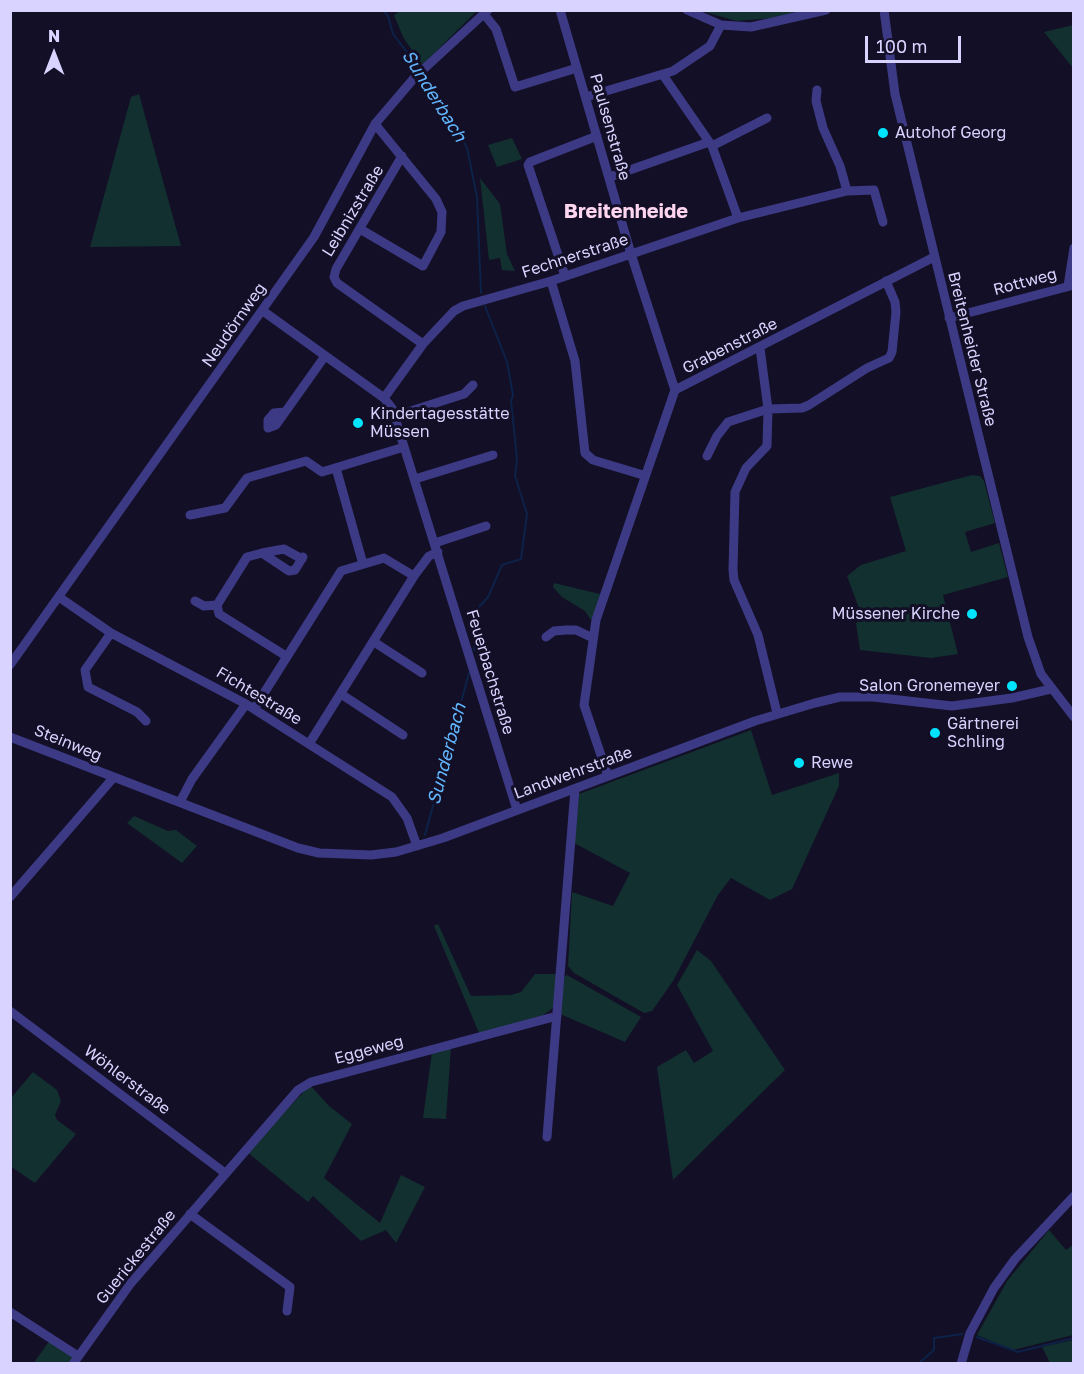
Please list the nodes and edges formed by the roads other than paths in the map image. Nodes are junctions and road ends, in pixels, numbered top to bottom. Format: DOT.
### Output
graph roads {
  1 [pos="560,10"];
  2 [pos="687,10"];
  3 [pos="826,10"];
  4 [pos="884,10"];
  5 [pos="486,12"];
  6 [pos="721,25"];
  7 [pos="577,68"];
  8 [pos="663,75"];
  9 [pos="817,90"];
  10 [pos="586,97"];
  11 [pos="767,118"];
  12 [pos="375,124"];
  13 [pos="597,136"];
  14 [pos="710,144"];
  15 [pos="402,156"];
  16 [pos="609,177"];
  17 [pos="848,190"];
  18 [pos="738,218"];
  19 [pos="883,222"];
  20 [pos="360,229"];
  21 [pos="1074,248"];
  22 [pos="631,254"];
  23 [pos="934,257"];
  24 [pos="565,276"];
  25 [pos="551,281"];
  26 [pos="886,281"];
  27 [pos="1071,285"];
  28 [pos="263,311"];
  29 [pos="949,318"];
  30 [pos="423,344"];
  31 [pos="760,348"];
  32 [pos="325,356"];
  33 [pos="473,385"];
  34 [pos="675,390"];
  35 [pos="384,399"];
  36 [pos="768,409"];
  37 [pos="285,412"];
  38 [pos="395,416"];
  39 [pos="404,447"];
  40 [pos="494,455"];
  41 [pos="707,456"];
  42 [pos="336,468"];
  43 [pos="643,476"];
  44 [pos="415,479"];
  45 [pos="190,515"];
  46 [pos="486,526"];
  47 [pos="437,548"];
  48 [pos="280,550"];
  49 [pos="262,553"];
  50 [pos="279,562"];
  51 [pos="363,564"];
  52 [pos="414,576"];
  53 [pos="59,597"];
  54 [pos="195,601"];
  55 [pos="218,610"];
  56 [pos="111,633"];
  57 [pos="546,637"];
  58 [pos="593,638"];
  59 [pos="374,642"];
  60 [pos="286,656"];
  61 [pos="10,665"];
  62 [pos="422,673"];
  63 [pos="1051,689"];
  64 [pos="341,694"];
  65 [pos="250,706"];
  66 [pos="777,713"];
  67 [pos="1074,717"];
  68 [pos="146,721"];
  69 [pos="403,735"];
  70 [pos="10,737"];
  71 [pos="309,744"];
  72 [pos="608,776"];
  73 [pos="114,777"];
  74 [pos="575,789"];
  75 [pos="180,802"];
  76 [pos="517,810"];
  77 [pos="417,846"];
  78 [pos="10,897"];
  79 [pos="10,1011"];
  80 [pos="556,1016"];
  81 [pos="547,1137"];
  82 [pos="225,1173"];
  83 [pos="1074,1196"];
  84 [pos="190,1214"];
  85 [pos="287,1311"];
  86 [pos="10,1312"];
  87 [pos="75,1360"];
  88 [pos="961,1364"];
  1 -- 7 [label="street, Paulsenstraße"];
  2 -- 6 [label="street"];
  3 -- 6 [label="street"];
  4 -- 23 [label="street, Breitenheider Straße"];
  5 -- 7 [label="street"];
  5 -- 12 [label="street, Neudörnweg"];
  6 -- 8 [label="street"];
  7 -- 10 [label="street, Paulsenstraße"];
  8 -- 10 [label="street"];
  8 -- 14 [label="street"];
  9 -- 17 [label="street"];
  10 -- 13 [label="street, Paulsenstraße"];
  11 -- 14 [label="street"];
  12 -- 15 [label="street"];
  12 -- 28 [label="street, Neudörnweg"];
  13 -- 16 [label="street, Paulsenstraße"];
  13 -- 24 [label="street"];
  14 -- 16 [label="street"];
  14 -- 18 [label="street"];
  15 -- 20 [label="street, Leibnizstraße"];
  15 -- 20 [label="street"];
  16 -- 22 [label="street, Paulsenstraße"];
  17 -- 18 [label="street, Fechnerstraße"];
  17 -- 19 [label="street, Fechnerstraße"];
  18 -- 22 [label="street, Fechnerstraße"];
  20 -- 30 [label="street, Leibnizstraße"];
  21 -- 27 [label="street"];
  22 -- 24 [label="street, Fechnerstraße"];
  22 -- 34 [label="street, Paulsenstraße"];
  23 -- 26 [label="street, Grabenstraße"];
  23 -- 29 [label="street, Breitenheider Straße"];
  24 -- 25 [label="street, Fechnerstraße"];
  25 -- 30 [label="street, Fechnerstraße"];
  25 -- 43 [label="street"];
  26 -- 31 [label="street, Grabenstraße"];
  26 -- 36 [label="street"];
  27 -- 29 [label="street, Rottweg"];
  28 -- 32 [label="street, Feuerbachstraße"];
  28 -- 53 [label="street, Neudörnweg"];
  29 -- 63 [label="street, Breitenheider Straße"];
  30 -- 35 [label="street, Fechnerstraße"];
  31 -- 34 [label="street, Grabenstraße"];
  31 -- 36 [label="street"];
  32 -- 35 [label="street, Feuerbachstraße"];
  32 -- 37 [label="street"];
  33 -- 38 [label="street"];
  34 -- 43 [label="street, Grabenstraße"];
  35 -- 38 [label="street, Feuerbachstraße"];
  36 -- 41 [label="street"];
  36 -- 66 [label="street"];
  38 -- 39 [label="street, Feuerbachstraße"];
  39 -- 42 [label="street"];
  39 -- 44 [label="street, Feuerbachstraße"];
  40 -- 44 [label="street"];
  42 -- 45 [label="street"];
  42 -- 51 [label="street"];
  43 -- 58 [label="street, Grabenstraße"];
  44 -- 47 [label="street, Feuerbachstraße"];
  46 -- 47 [label="street"];
  47 -- 52 [label="street"];
  47 -- 76 [label="street, Feuerbachstraße"];
  48 -- 49 [label="street"];
  48 -- 50 [label="street"];
  48 -- 50 [label="street"];
  49 -- 50 [label="street"];
  49 -- 55 [label="street"];
  51 -- 52 [label="street"];
  51 -- 60 [label="street"];
  52 -- 59 [label="street"];
  53 -- 56 [label="street, Fichtestraße"];
  53 -- 61 [label="street, Neudörnweg"];
  54 -- 55 [label="street"];
  55 -- 60 [label="street"];
  56 -- 65 [label="street, Fichtestraße"];
  56 -- 68 [label="street"];
  57 -- 58 [label="street"];
  58 -- 72 [label="street, Grabenstraße"];
  59 -- 62 [label="street"];
  59 -- 64 [label="street"];
  60 -- 65 [label="street"];
  63 -- 66 [label="street, Landwehrstraße"];
  63 -- 67 [label="street, Breitenheider Straße"];
  64 -- 69 [label="street"];
  64 -- 71 [label="street"];
  65 -- 71 [label="street, Fichtestraße"];
  65 -- 75 [label="street"];
  66 -- 72 [label="street, Landwehrstraße"];
  70 -- 73 [label="street, Steinweg"];
  71 -- 77 [label="street, Fichtestraße"];
  72 -- 74 [label="street, Landwehrstraße"];
  73 -- 75 [label="street, Landwehrstraße"];
  73 -- 78 [label="street"];
  74 -- 76 [label="street, Landwehrstraße"];
  74 -- 80 [label="street"];
  75 -- 77 [label="street, Landwehrstraße"];
  76 -- 77 [label="street, Landwehrstraße"];
  79 -- 82 [label="street, Wöhlerstraße"];
  80 -- 81 [label="street"];
  80 -- 82 [label="street, Eggeweg"];
  82 -- 84 [label="street, Guerickestraße"];
  83 -- 88 [label="street"];
  84 -- 85 [label="street"];
  84 -- 87 [label="street, Guerickestraße"];
  86 -- 87 [label="street"];
}
